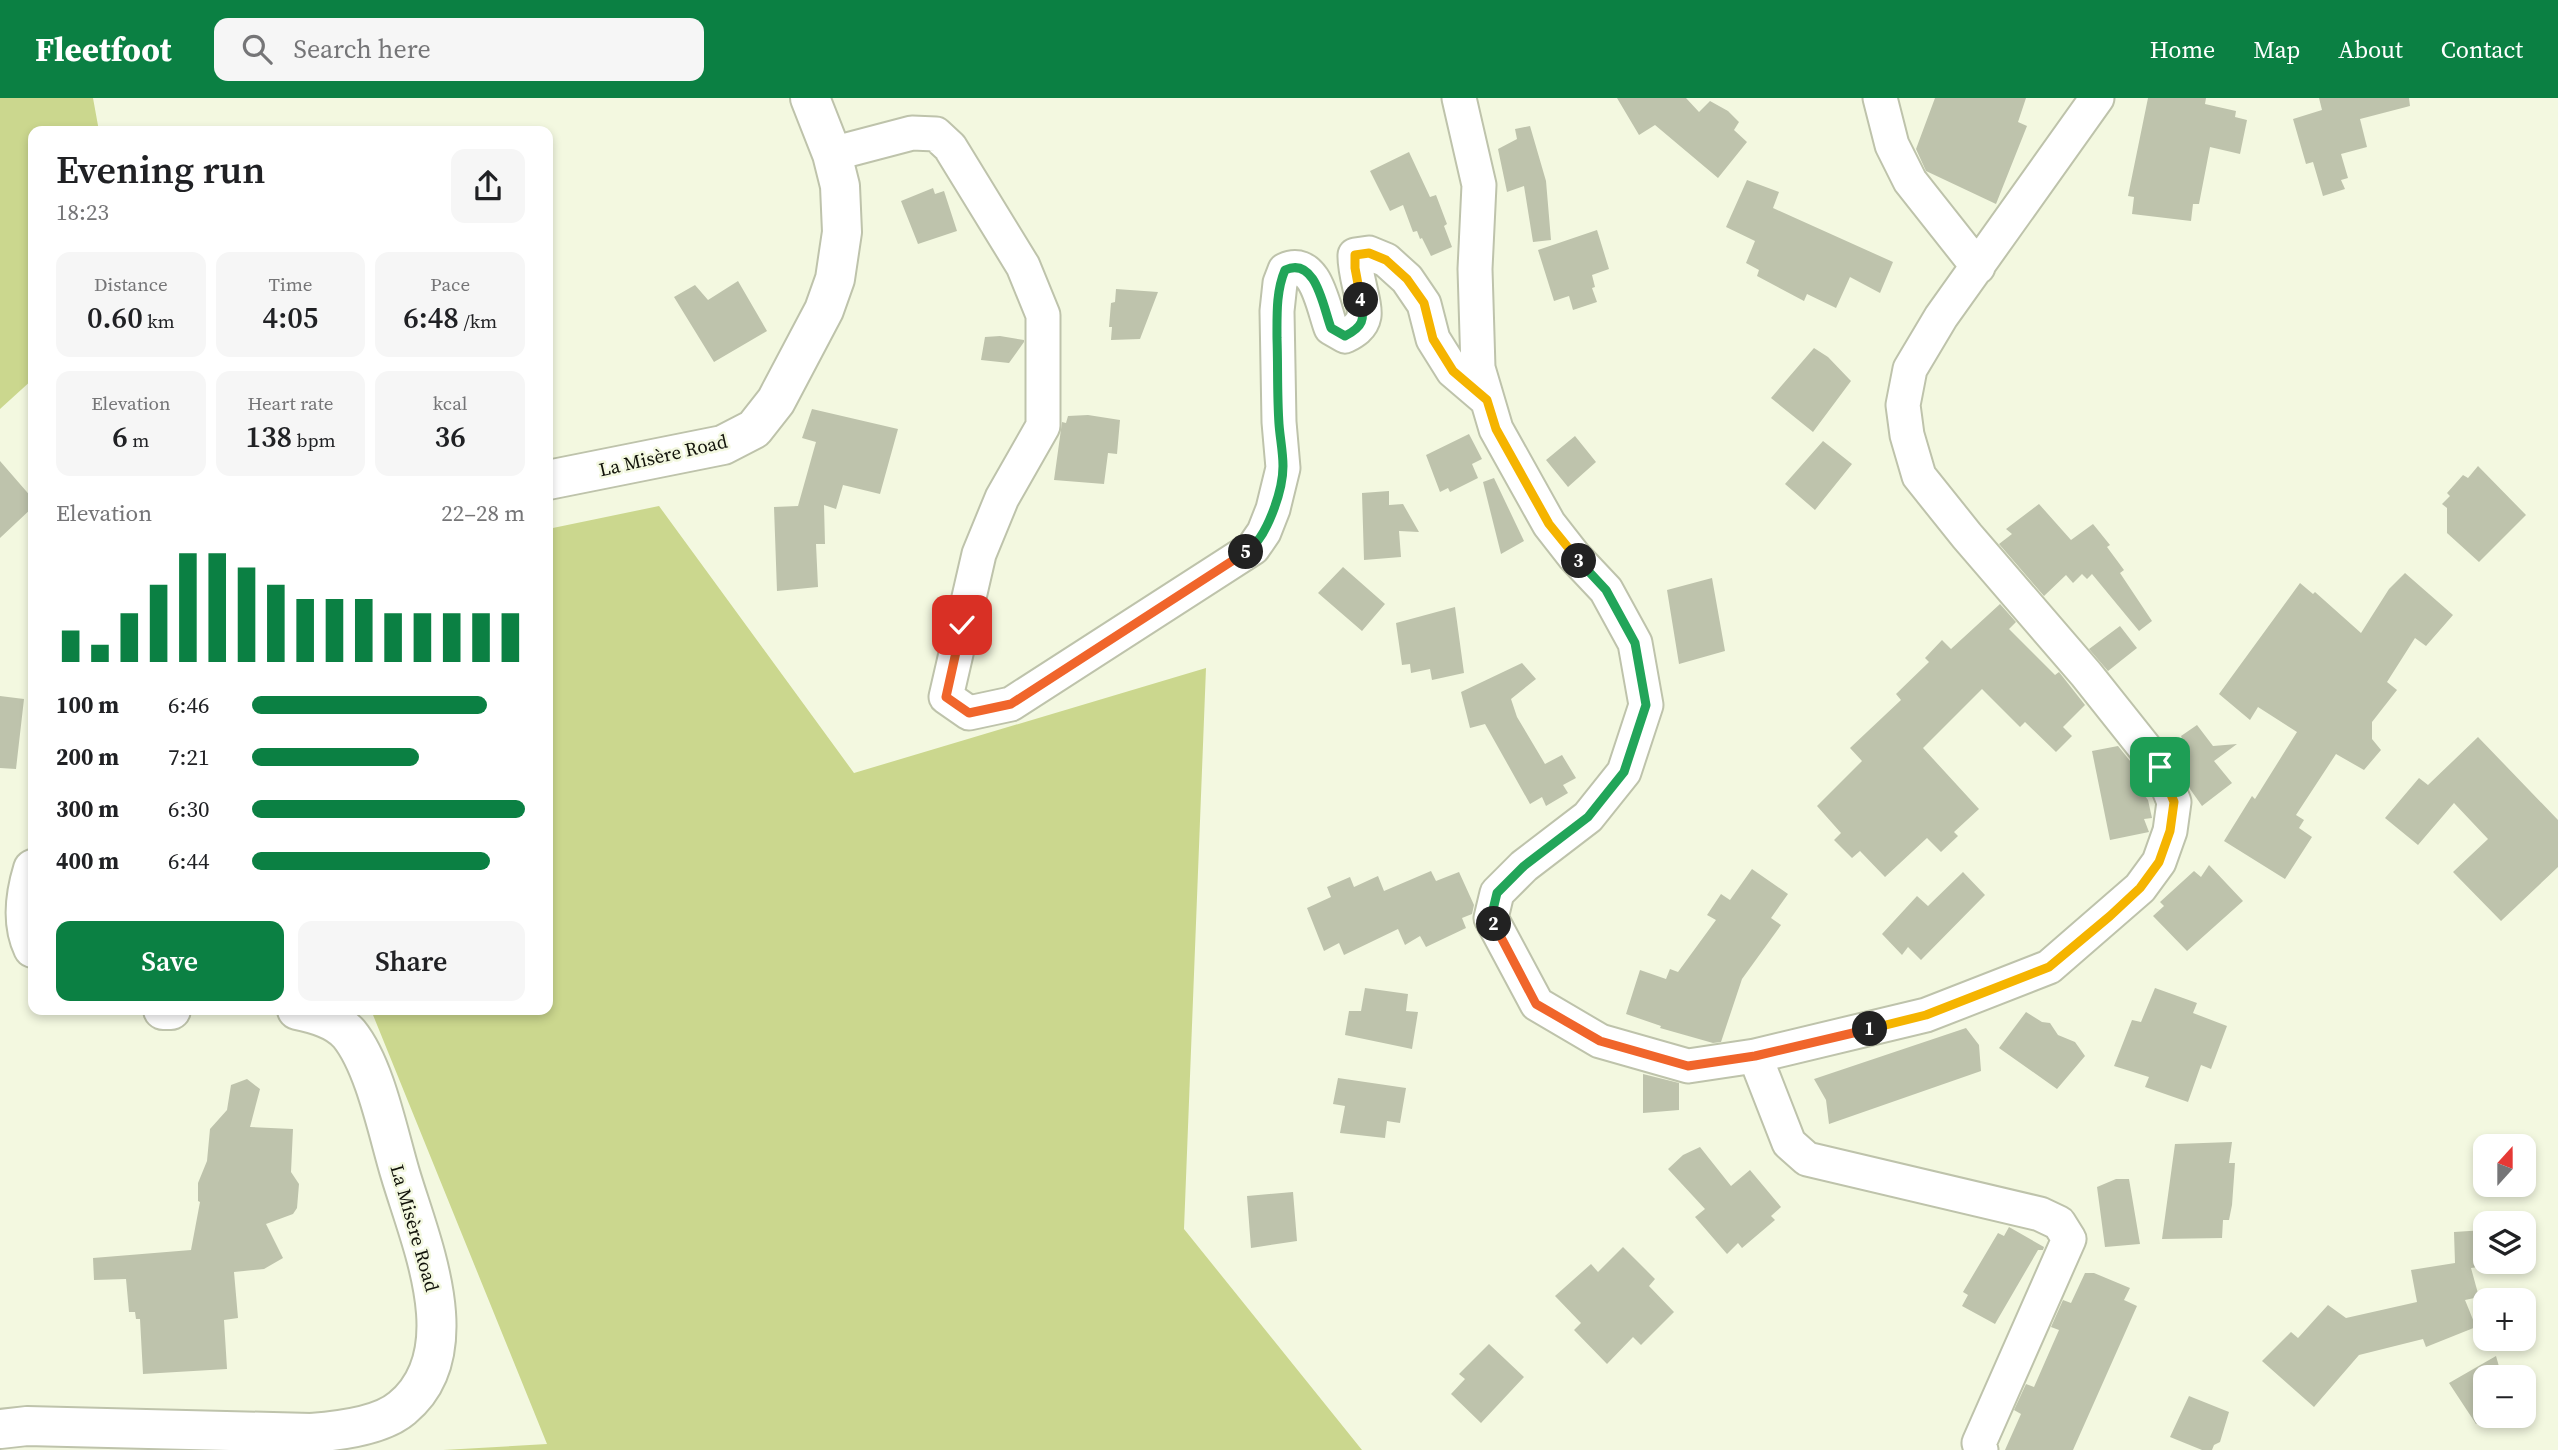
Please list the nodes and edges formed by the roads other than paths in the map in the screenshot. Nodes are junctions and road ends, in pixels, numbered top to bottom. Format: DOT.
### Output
graph roads {
  1 [pos="810,98"];
  2 [pos="1460,98"];
  3 [pos="1880,98"];
  4 [pos="2097,98"];
  5 [pos="832,154"];
  6 [pos="1978,267"];
  7 [pos="1487,400"];
  8 [pos="553,479"];
  9 [pos="28,898"];
  10 [pos="28,938"];
  11 [pos="319,1015"];
  12 [pos="1755,1056"];
  13 [pos="0,1429"];
  14 [pos="1981,1450"];
  1 -- 5 [label="main road, La Misère Road"];
  2 -- 7 [label="street"];
  3 -- 6 [label="street"];
  4 -- 6 [label="street"];
  5 -- 7 [label="street"];
  5 -- 8 [label="main road, La Misère Road"];
  6 -- 12 [label="street"];
  7 -- 12 [label="street"];
  9 -- 10 [label="main road"];
  11 -- 13 [label="main road, La Misère Road"];
  12 -- 14 [label="street"];
}
